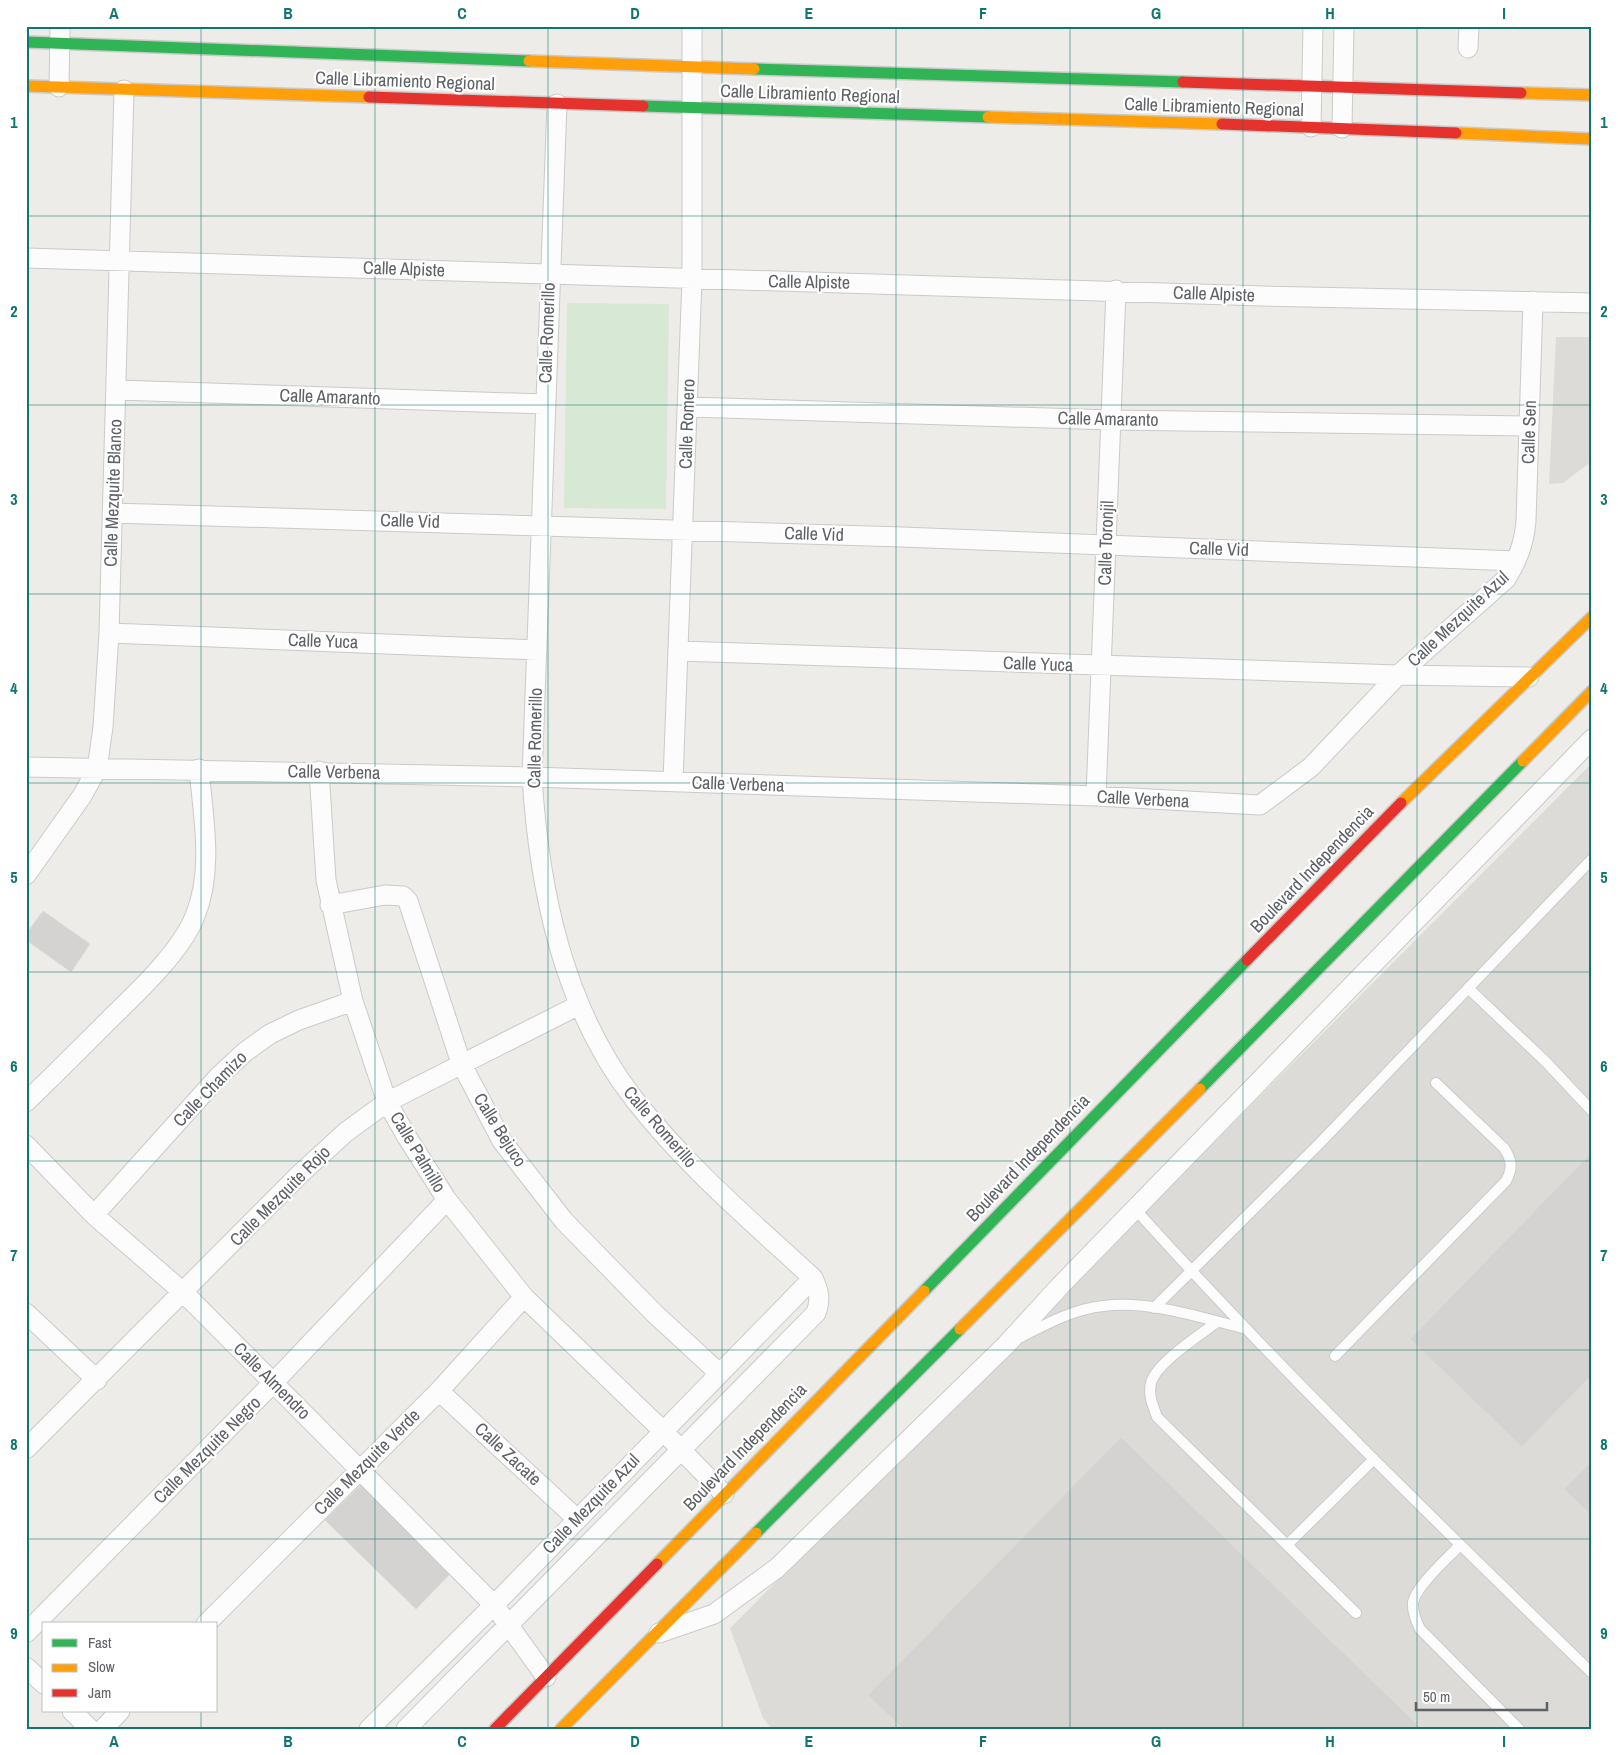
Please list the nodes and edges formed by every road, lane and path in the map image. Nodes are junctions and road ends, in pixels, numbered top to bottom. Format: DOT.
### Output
graph roads {
  1 [pos="692,26"];
  2 [pos="1313,26"];
  3 [pos="1344,26"];
  4 [pos="1469,26"];
  5 [pos="60,35"];
  6 [pos="26,42"];
  7 [pos="1468,48"];
  8 [pos="691,67"];
  9 [pos="26,86"];
  10 [pos="59,87"];
  11 [pos="1311,87"];
  12 [pos="1342,87"];
  13 [pos="124,90"];
  14 [pos="1592,95"];
  15 [pos="557,104"];
  16 [pos="691,108"];
  17 [pos="1310,127"];
  18 [pos="1342,128"];
  19 [pos="1592,139"];
  20 [pos="26,258"];
  21 [pos="120,261"];
  22 [pos="550,274"];
  23 [pos="692,279"];
  24 [pos="1116,290"];
  25 [pos="1534,300"];
  26 [pos="1592,303"];
  27 [pos="116,390"];
  28 [pos="544,404"];
  29 [pos="688,407"];
  30 [pos="1111,420"];
  31 [pos="1528,426"];
  32 [pos="112,513"];
  33 [pos="540,525"];
  34 [pos="682,530"];
  35 [pos="1106,544"];
  36 [pos="1516,561"];
  37 [pos="1592,617"];
  38 [pos="108,633"];
  39 [pos="538,650"];
  40 [pos="678,652"];
  41 [pos="1101,666"];
  42 [pos="1398,675"];
  43 [pos="1530,676"];
  44 [pos="1592,691"];
  45 [pos="1592,739"];
  46 [pos="26,767"];
  47 [pos="96,769"];
  48 [pos="199,769"];
  49 [pos="319,771"];
  50 [pos="532,777"];
  51 [pos="673,781"];
  52 [pos="1096,796"];
  53 [pos="1592,859"];
  54 [pos="26,875"];
  55 [pos="330,905"];
  56 [pos="1468,988"];
  57 [pos="353,1001"];
  58 [pos="579,1005"];
  59 [pos="461,1063"];
  60 [pos="1436,1083"];
  61 [pos="26,1102"];
  62 [pos="387,1102"];
  63 [pos="1592,1111"];
  64 [pos="26,1145"];
  65 [pos="447,1200"];
  66 [pos="1136,1209"];
  67 [pos="94,1215"];
  68 [pos="1192,1271"];
  69 [pos="813,1278"];
  70 [pos="184,1293"];
  71 [pos="524,1297"];
  72 [pos="1154,1308"];
  73 [pos="26,1313"];
  74 [pos="1217,1322"];
  75 [pos="1247,1329"];
  76 [pos="1006,1344"];
  77 [pos="1336,1356"];
  78 [pos="720,1373"];
  79 [pos="97,1380"];
  80 [pos="273,1383"];
  81 [pos="439,1391"];
  82 [pos="662,1430"];
  83 [pos="26,1449"];
  84 [pos="680,1449"];
  85 [pos="1373,1460"];
  86 [pos="360,1468"];
  87 [pos="724,1494"];
  88 [pos="577,1519"];
  89 [pos="1288,1544"];
  90 [pos="1460,1545"];
  91 [pos="494,1605"];
  92 [pos="1356,1614"];
  93 [pos="208,1622"];
  94 [pos="509,1625"];
  95 [pos="26,1633"];
  96 [pos="653,1635"];
  97 [pos="26,1667"];
  98 [pos="1592,1673"];
  99 [pos="546,1677"];
  100 [pos="42,1682"];
  101 [pos="73,1712"];
  102 [pos="119,1712"];
  103 [pos="90,1729"];
  104 [pos="103,1729"];
  105 [pos="369,1729"];
  106 [pos="406,1729"];
  107 [pos="495,1729"];
  108 [pos="561,1729"];
  109 [pos="1520,1729"];
  1 -- 8 [label="street, Calle Romero"];
  2 -- 11 [label="street"];
  3 -- 12 [label="street"];
  4 -- 7 [label="street"];
  5 -- 6 [label="street, Calle Libramiento Regional"];
  5 -- 8 [label="street, Calle Libramiento Regional"];
  5 -- 10 [label="street"];
  8 -- 11 [label="street, Calle Libramiento Regional"];
  8 -- 16 [label="street, Calle Romero"];
  9 -- 10 [label="street, Calle Libramiento Regional"];
  10 -- 13 [label="street, Calle Libramiento Regional"];
  11 -- 12 [label="street, Calle Libramiento Regional"];
  11 -- 17 [label="street"];
  12 -- 14 [label="street, Calle Libramiento Regional"];
  12 -- 18 [label="street"];
  13 -- 15 [label="street, Calle Libramiento Regional"];
  13 -- 21 [label="street, Calle Mezquite Blanco"];
  15 -- 16 [label="street, Calle Libramiento Regional"];
  15 -- 22 [label="street, Calle Romerillo"];
  16 -- 17 [label="street, Calle Libramiento Regional"];
  16 -- 23 [label="street, Calle Romero"];
  17 -- 18 [label="street, Calle Libramiento Regional"];
  18 -- 19 [label="street, Calle Libramiento Regional"];
  20 -- 21 [label="street, Calle Alpiste"];
  21 -- 22 [label="street, Calle Alpiste"];
  21 -- 27 [label="street, Calle Mezquite Blanco"];
  22 -- 23 [label="street, Calle Alpiste"];
  22 -- 28 [label="street, Calle Romerillo"];
  23 -- 24 [label="street, Calle Alpiste"];
  23 -- 29 [label="street, Calle Romero"];
  24 -- 25 [label="street, Calle Alpiste"];
  24 -- 30 [label="street, Calle Toronjil"];
  25 -- 26 [label="street, Calle Alpiste"];
  25 -- 31 [label="street, Calle Sen"];
  27 -- 28 [label="street, Calle Amaranto"];
  27 -- 32 [label="street, Calle Mezquite Blanco"];
  28 -- 33 [label="street, Calle Romerillo"];
  29 -- 30 [label="street, Calle Amaranto"];
  29 -- 34 [label="street, Calle Romero"];
  30 -- 31 [label="street, Calle Amaranto"];
  30 -- 35 [label="street, Calle Toronjil"];
  31 -- 36 [label="street, Calle Sen"];
  32 -- 33 [label="street, Calle Vid"];
  32 -- 38 [label="street, Calle Mezquite Blanco"];
  33 -- 34 [label="street, Calle Vid"];
  33 -- 39 [label="street, Calle Romerillo"];
  34 -- 35 [label="street, Calle Vid"];
  34 -- 40 [label="street, Calle Romero"];
  35 -- 36 [label="street, Calle Vid"];
  35 -- 41 [label="street, Calle Toronjil"];
  36 -- 42 [label="street, Calle Mezquite Azul"];
  37 -- 43 [label="street, Boulevard Independencia"];
  38 -- 39 [label="street, Calle Yuca"];
  38 -- 47 [label="street, Calle Mezquite Blanco"];
  39 -- 50 [label="street, Calle Romerillo"];
  40 -- 41 [label="street, Calle Yuca"];
  40 -- 51 [label="street, Calle Romero"];
  41 -- 42 [label="street, Calle Yuca"];
  41 -- 52 [label="street, Calle Toronjil"];
  42 -- 43 [label="street, Calle Yuca"];
  42 -- 52 [label="street, Calle Verbena"];
  43 -- 87 [label="street, Boulevard Independencia"];
  44 -- 96 [label="street"];
  45 -- 66 [label="street"];
  46 -- 47 [label="street, Calle Verbena"];
  47 -- 48 [label="street, Calle Verbena"];
  47 -- 54 [label="street, Calle Mezquite Blanco"];
  48 -- 49 [label="street, Calle Verbena"];
  48 -- 61 [label="street"];
  49 -- 50 [label="street, Calle Verbena"];
  49 -- 55 [label="street, Calle Palmillo"];
  50 -- 51 [label="street, Calle Verbena"];
  50 -- 58 [label="street, Calle Romerillo"];
  51 -- 52 [label="street, Calle Verbena"];
  53 -- 56 [label="lane"];
  55 -- 57 [label="street, Calle Palmillo"];
  55 -- 59 [label="street, Calle Bejuco"];
  56 -- 63 [label="lane"];
  56 -- 68 [label="lane"];
  57 -- 62 [label="street, Calle Palmillo"];
  57 -- 67 [label="street, Calle Chamizo"];
  58 -- 59 [label="street, Calle Mezquite Rojo"];
  58 -- 69 [label="street, Calle Romerillo"];
  59 -- 62 [label="street, Calle Mezquite Rojo"];
  59 -- 78 [label="street, Calle Bejuco"];
  60 -- 77 [label="lane"];
  62 -- 65 [label="street, Calle Palmillo"];
  62 -- 70 [label="street, Calle Mezquite Rojo"];
  64 -- 67 [label="street, Calle Almendro"];
  65 -- 71 [label="street, Calle Palmillo"];
  65 -- 80 [label="street, Calle Mezquite Negro"];
  66 -- 68 [label="lane"];
  66 -- 76 [label="street"];
  67 -- 70 [label="street, Calle Almendro"];
  68 -- 72 [label="lane"];
  68 -- 75 [label="lane"];
  69 -- 78 [label="street, Calle Mezquite Azul"];
  69 -- 84 [label="street"];
  70 -- 79 [label="street, Calle Mezquite Rojo"];
  70 -- 80 [label="street, Calle Almendro"];
  71 -- 81 [label="street, Calle Mezquite Verde"];
  71 -- 82 [label="street, Calle Palmillo"];
  72 -- 74 [label="lane"];
  72 -- 76 [label="lane"];
  73 -- 79 [label="street"];
  74 -- 75 [label="lane"];
  74 -- 89 [label="lane"];
  75 -- 85 [label="lane"];
  76 -- 96 [label="street"];
  78 -- 82 [label="street, Calle Mezquite Azul"];
  79 -- 83 [label="street, Calle Mezquite Rojo"];
  80 -- 86 [label="street, Calle Almendro"];
  80 -- 95 [label="street, Calle Mezquite Negro"];
  81 -- 86 [label="street, Calle Mezquite Verde"];
  81 -- 88 [label="street, Calle Zacate"];
  82 -- 84 [label="street, Calle Palmillo"];
  82 -- 88 [label="street, Calle Mezquite Azul"];
  84 -- 87 [label="street, Calle Palmillo"];
  84 -- 94 [label="street"];
  85 -- 89 [label="lane"];
  85 -- 90 [label="lane"];
  86 -- 91 [label="street, Calle Almendro"];
  86 -- 93 [label="street, Calle Mezquite Verde"];
  87 -- 99 [label="street, Boulevard Independencia"];
  88 -- 91 [label="street, Calle Mezquite Azul"];
  89 -- 92 [label="lane"];
  90 -- 98 [label="lane"];
  90 -- 109 [label="lane"];
  91 -- 94 [label="street, Calle Almendro"];
  91 -- 105 [label="street, Calle Mezquite Azul"];
  94 -- 99 [label="street, Calle Almendro"];
  94 -- 106 [label="street"];
  96 -- 108 [label="street"];
  97 -- 100 [label="street"];
  99 -- 107 [label="street, Boulevard Independencia"];
  101 -- 103 [label="street"];
  102 -- 104 [label="street"];
}
